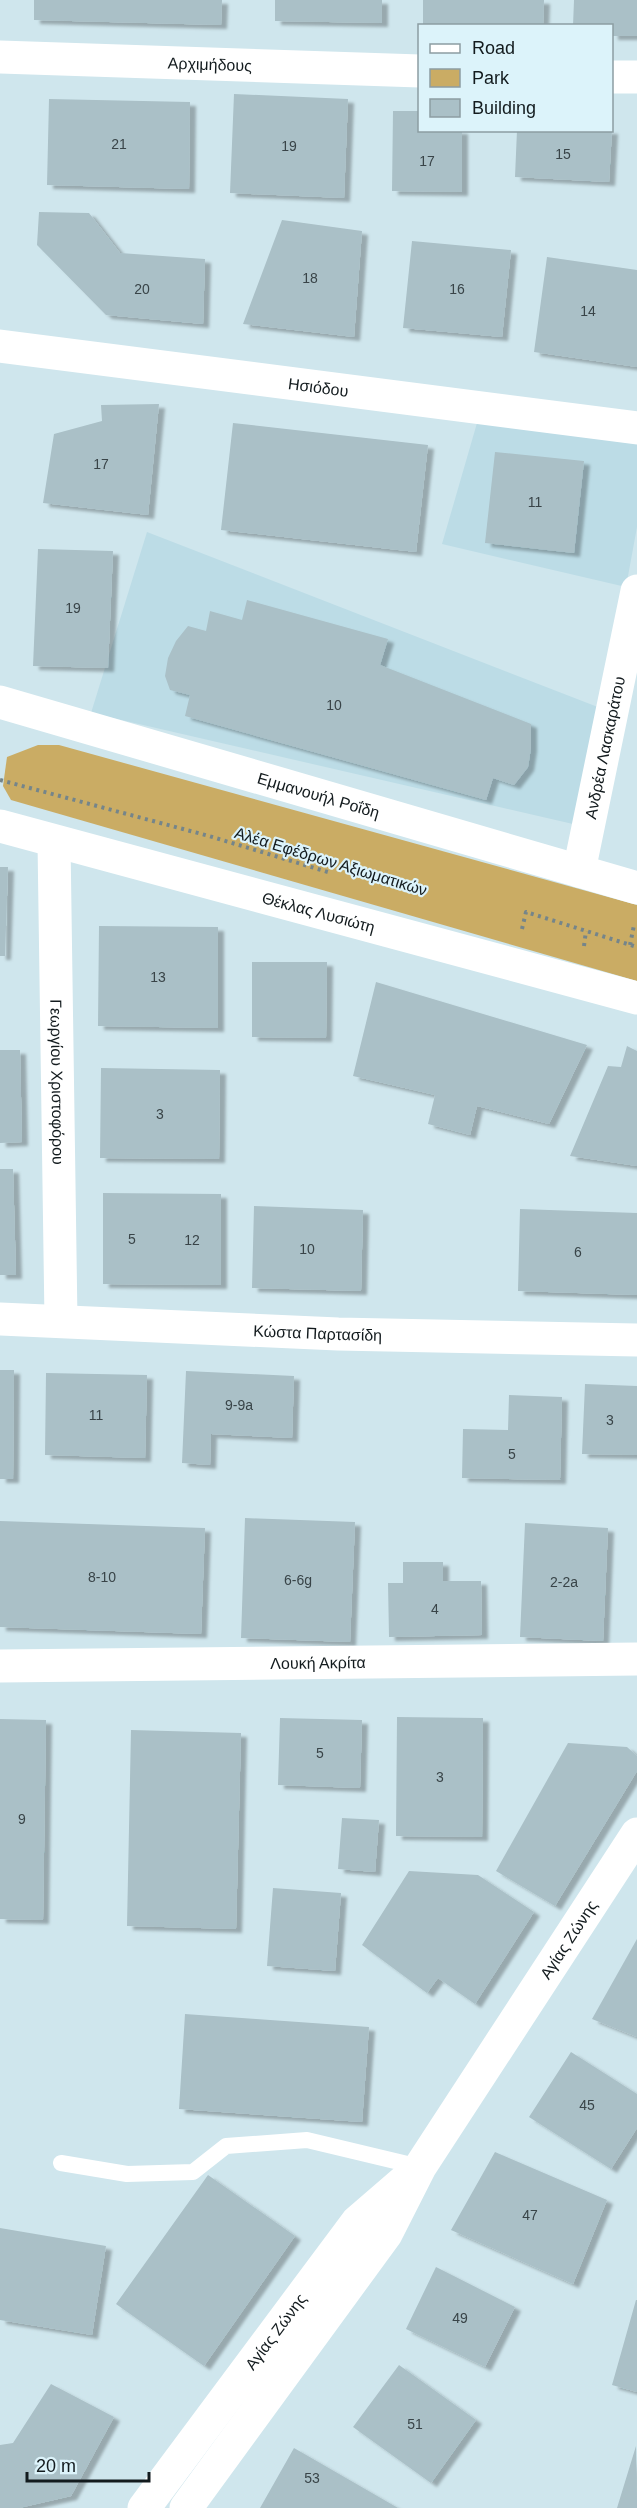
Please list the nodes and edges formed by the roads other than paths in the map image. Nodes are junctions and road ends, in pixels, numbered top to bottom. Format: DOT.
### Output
graph roads {
  1 [pos="0,57"];
  2 [pos="418,71"];
  3 [pos="613,76"];
  4 [pos="637,77"];
  5 [pos="0,346"];
  6 [pos="637,428"];
  7 [pos="637,591"];
  8 [pos="0,702"];
  9 [pos="0,826"];
  10 [pos="54,842"];
  11 [pos="579,871"];
  12 [pos="637,902"];
  13 [pos="637,998"];
  14 [pos="0,1319"];
  15 [pos="61,1321"];
  16 [pos="637,1340"];
  17 [pos="637,1659"];
  18 [pos="0,1666"];
  19 [pos="637,1834"];
  20 [pos="61,2163"];
  21 [pos="420,2167"];
  22 [pos="144,2508"];
  23 [pos="186,2508"];
  1 -- 2 [label="street, Αρχιμήδους"];
  3 -- 4 [label="street"];
  5 -- 6 [label="street, Ησιόδου"];
  7 -- 11 [label="street, Ανδρέα Λασκαράτου"];
  8 -- 11 [label="street, Εμμανουήλ Ροΐδη"];
  9 -- 10 [label="street, Θέκλας Λυσιώτη"];
  10 -- 13 [label="street, Θέκλας Λυσιώτη"];
  10 -- 15 [label="street, Γεωργίου Χριστοφόρου"];
  11 -- 12 [label="street, Εμμανουήλ Ροΐδη"];
  14 -- 15 [label="street, Κώστα Παρτασίδη"];
  15 -- 16 [label="street, Κώστα Παρτασίδη"];
  17 -- 18 [label="street, Λουκή Ακρίτα"];
  19 -- 21 [label="street, Αγίας Ζώνης"];
  20 -- 21 [label="lane"];
  21 -- 22 [label="street, Αγίας Ζώνης"];
  21 -- 23 [label="street, Αγίας Ζώνης"];
}
